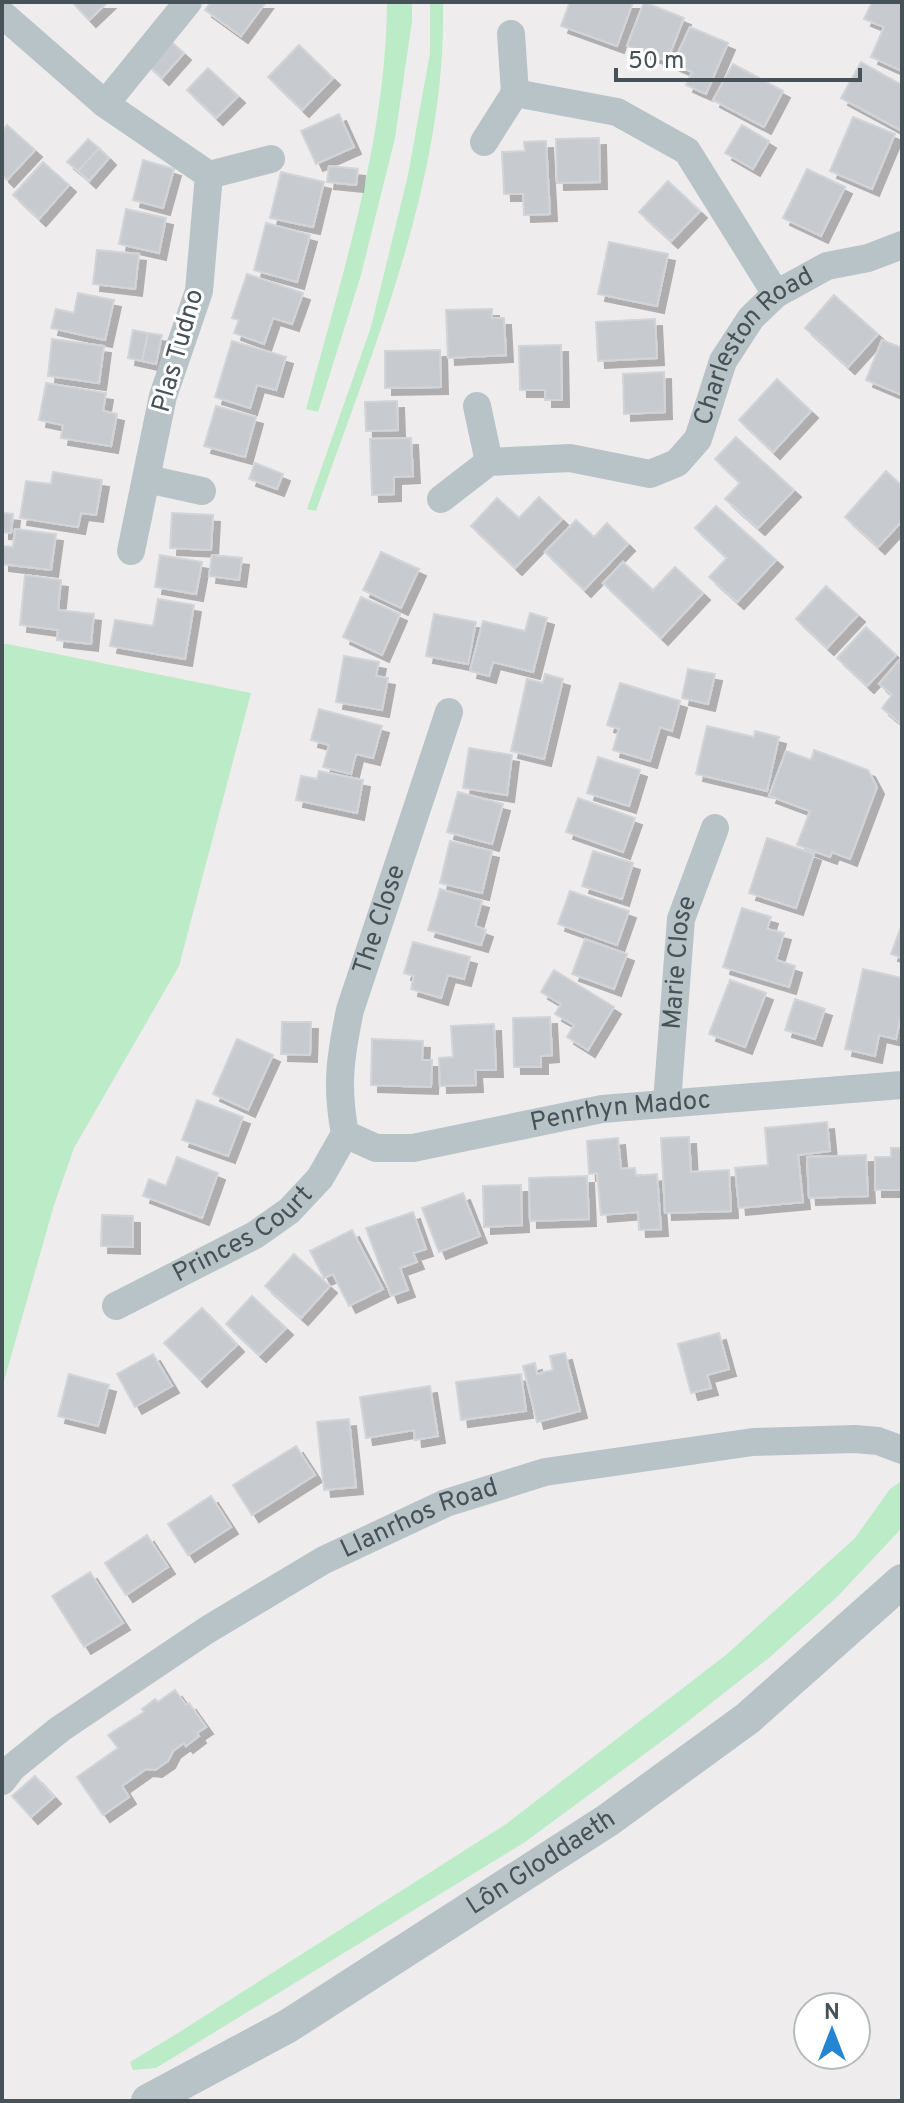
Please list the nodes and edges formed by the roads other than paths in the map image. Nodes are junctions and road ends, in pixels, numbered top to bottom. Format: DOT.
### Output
graph roads {
  1 [pos="188,2"];
  2 [pos="2,14"];
  3 [pos="511,34"];
  4 [pos="515,93"];
  5 [pos="105,104"];
  6 [pos="484,142"];
  7 [pos="271,159"];
  8 [pos="209,175"];
  9 [pos="902,245"];
  10 [pos="776,294"];
  11 [pos="477,406"];
  12 [pos="489,462"];
  13 [pos="147,479"];
  14 [pos="202,491"];
  15 [pos="441,499"];
  16 [pos="131,551"];
  17 [pos="449,712"];
  18 [pos="715,828"];
  19 [pos="902,1085"];
  20 [pos="667,1102"];
  21 [pos="345,1134"];
  22 [pos="116,1306"];
  23 [pos="902,1450"];
  24 [pos="902,1581"];
  25 [pos="2,1781"];
  26 [pos="148,2101"];
  1 -- 5 [label="street"];
  2 -- 5 [label="street"];
  3 -- 4 [label="street"];
  4 -- 6 [label="street"];
  4 -- 10 [label="street"];
  5 -- 8 [label="street"];
  7 -- 8 [label="street"];
  8 -- 13 [label="street, Plas Tudno"];
  9 -- 10 [label="street, Charleston Road"];
  10 -- 12 [label="street, Charleston Road"];
  11 -- 12 [label="street"];
  12 -- 15 [label="street"];
  13 -- 14 [label="street"];
  13 -- 16 [label="street, Plas Tudno"];
  17 -- 21 [label="street, The Close"];
  18 -- 20 [label="street, Marie Close"];
  19 -- 20 [label="street, Penrhyn Madoc"];
  20 -- 21 [label="street, Penrhyn Madoc"];
  21 -- 22 [label="street, Princes Court"];
  23 -- 25 [label="street, Llanrhos Road"];
  24 -- 26 [label="street, Lôn Gloddaeth"];
}
